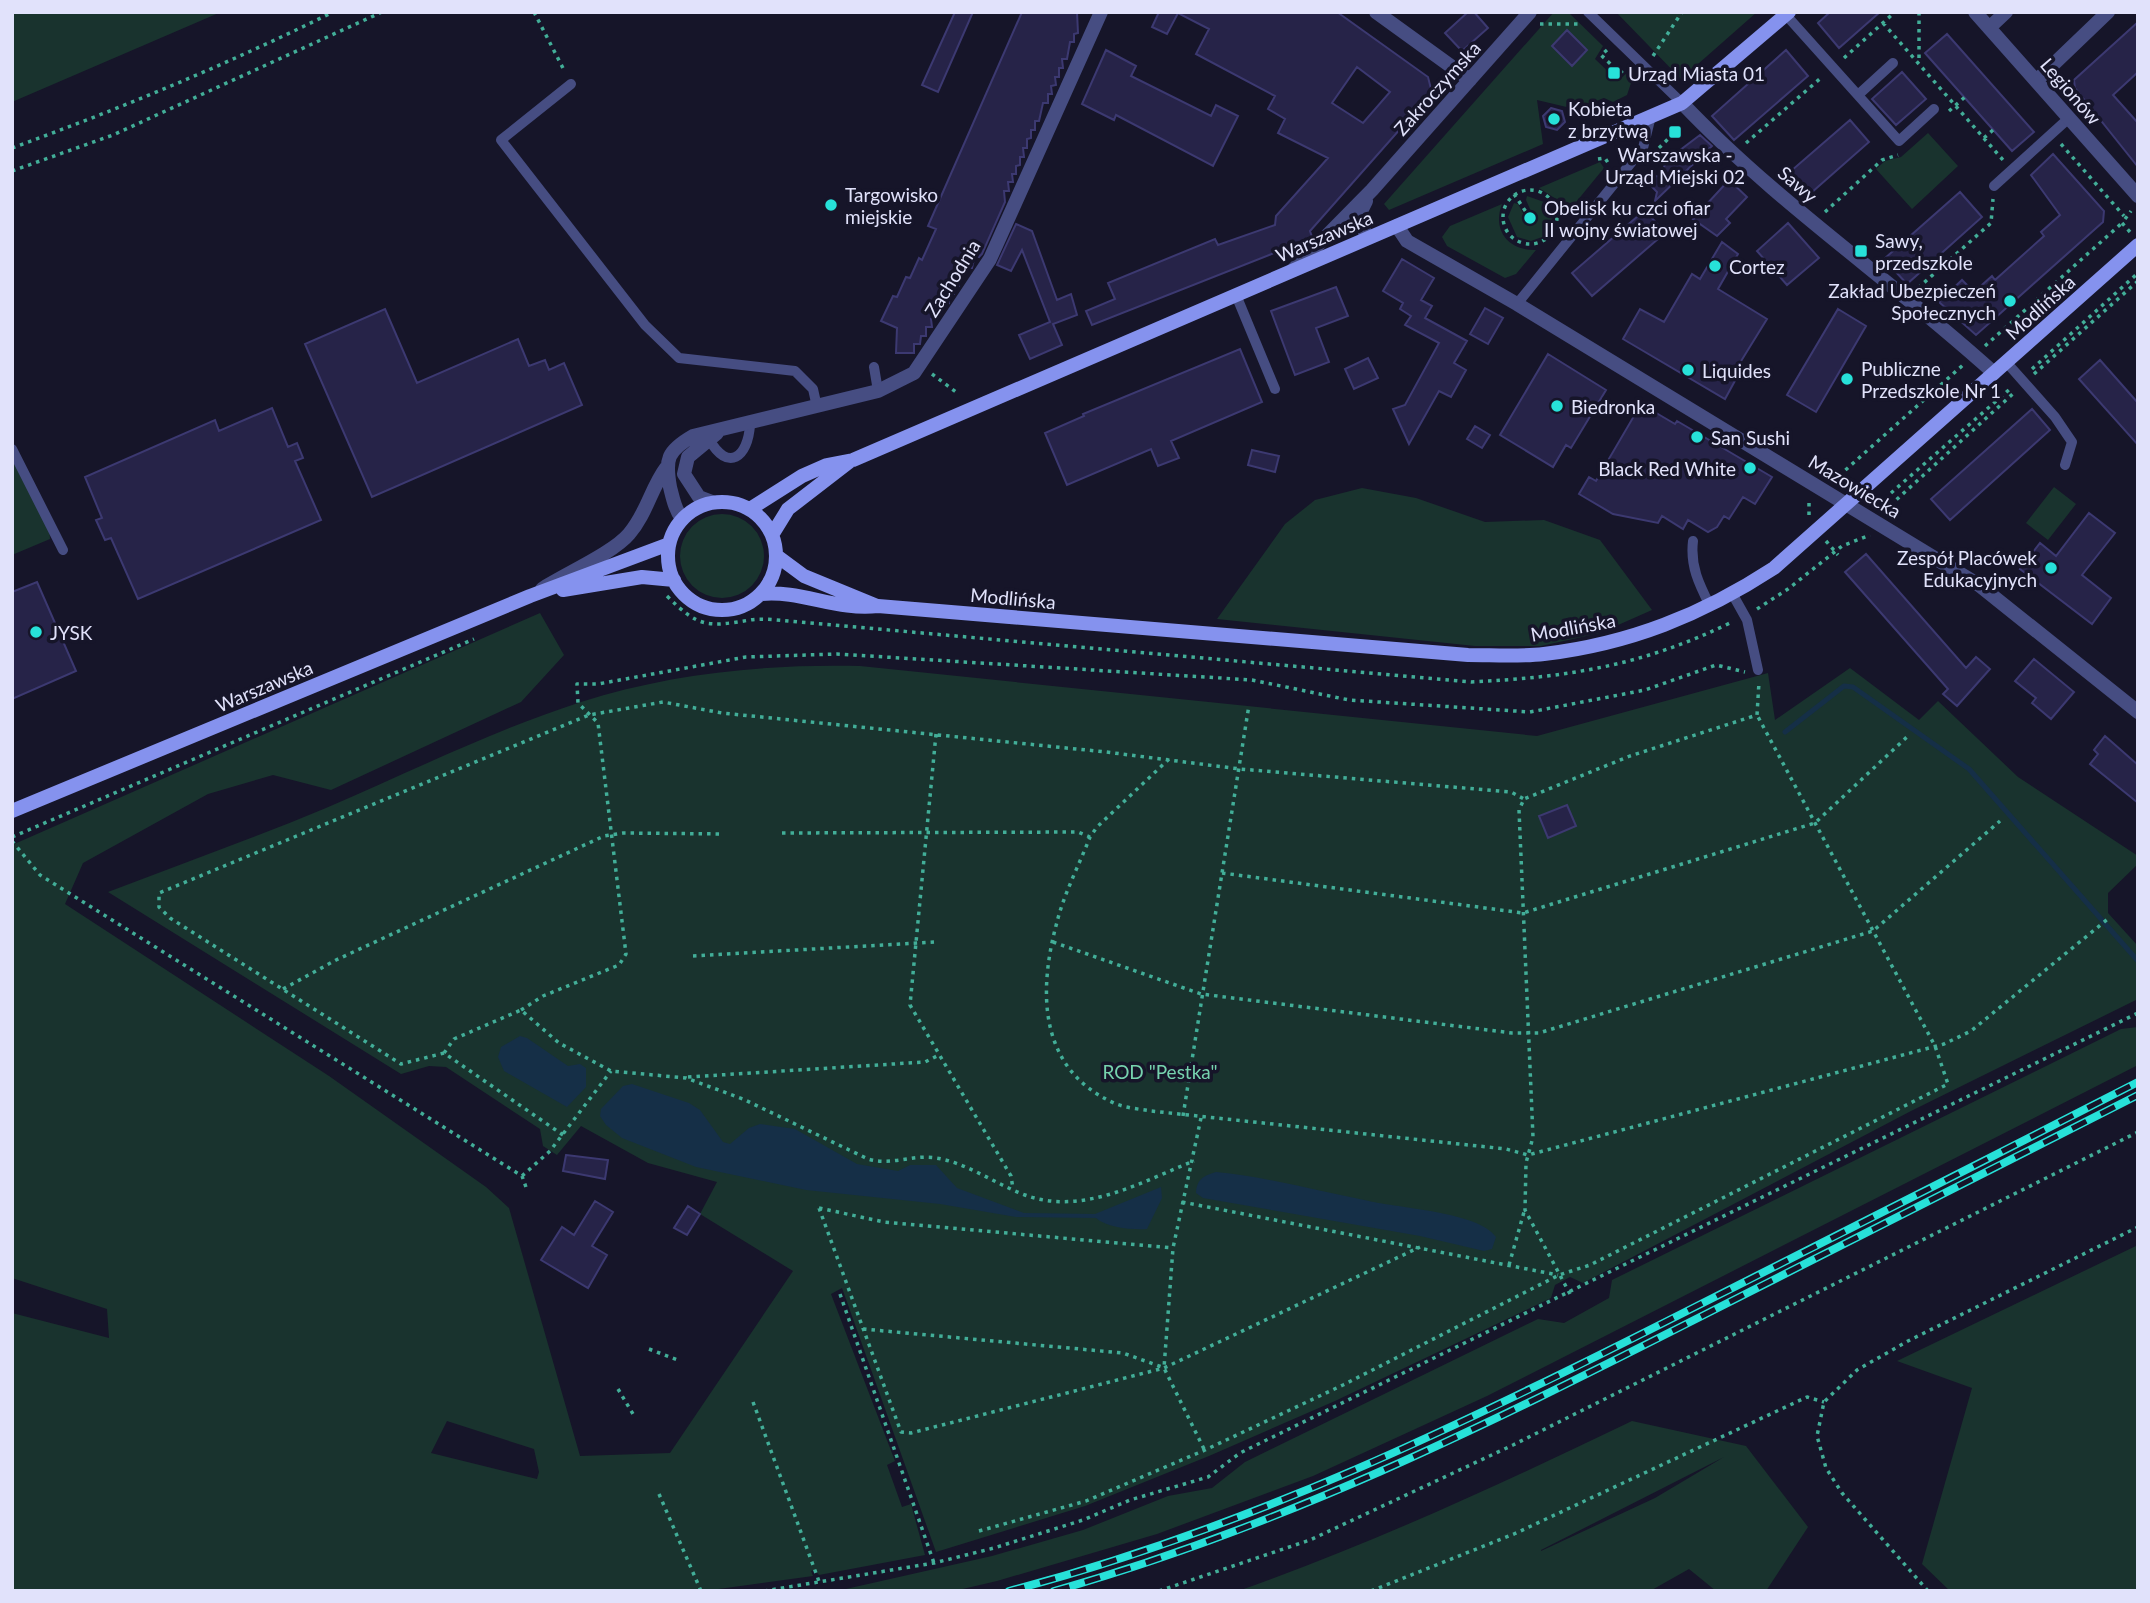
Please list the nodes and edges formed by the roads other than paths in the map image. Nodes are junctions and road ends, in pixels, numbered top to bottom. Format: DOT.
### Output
graph roads {
  1 [pos="1101,12"];
  2 [pos="1376,12"];
  3 [pos="1588,12"];
  4 [pos="1975,12"];
  5 [pos="2006,12"];
  6 [pos="2108,12"];
  7 [pos="1788,14"];
  8 [pos="1534,18"];
  9 [pos="1989,28"];
  10 [pos="1893,63"];
  11 [pos="1470,80"];
  12 [pos="2036,81"];
  13 [pos="571,84"];
  14 [pos="1858,95"];
  15 [pos="1682,103"];
  16 [pos="1934,109"];
  17 [pos="1651,116"];
  18 [pos="2069,118"];
  19 [pos="1994,186"];
  20 [pos="1372,190"];
  21 [pos="2138,196"];
  22 [pos="1397,226"];
  23 [pos="1367,239"];
  24 [pos="2138,246"];
  25 [pos="1292,271"];
  26 [pos="1236,295"];
  27 [pos="1517,303"];
  28 [pos="2007,363"];
  29 [pos="874,367"];
  30 [pos="1994,373"];
  31 [pos="1275,389"];
  32 [pos="878,391"];
  33 [pos="817,407"];
  34 [pos="750,425"];
  35 [pos="713,436"];
  36 [pos="12,449"];
  37 [pos="853,460"];
  38 [pos="2065,465"];
  39 [pos="666,468"];
  40 [pos="712,502"];
  41 [pos="1849,504"];
  42 [pos="750,509"];
  43 [pos="682,519"];
  44 [pos="772,535"];
  45 [pos="1693,541"];
  46 [pos="669,544"];
  47 [pos="63,550"];
  48 [pos="777,556"];
  49 [pos="674,580"];
  50 [pos="761,594"];
  51 [pos="1733,594"];
  52 [pos="530,596"];
  53 [pos="1710,606"];
  54 [pos="878,607"];
  55 [pos="1759,673"];
  56 [pos="2138,712"];
  57 [pos="12,811"];
  1 -- 32 [label="street, Zachodnia"];
  2 -- 11 [label="street"];
  3 -- 15 [label="lane, Sawy"];
  4 -- 9 [label="street, Legionów"];
  5 -- 9 [label="street"];
  6 -- 12 [label="street"];
  7 -- 14 [label="lane"];
  7 -- 15 [label="main road, Warszawska"];
  8 -- 11 [label="street, Zakroczymska"];
  9 -- 12 [label="street, Legionów"];
  10 -- 14 [label="lane"];
  11 -- 20 [label="street, Zakroczymska"];
  12 -- 18 [label="street, Legionów"];
  13 -- 33 [label="lane"];
  14 -- 16 [label="lane"];
  15 -- 17 [label="main road, Warszawska"];
  15 -- 30 [label="street, Sawy"];
  17 -- 22 [label="main road, Warszawska"];
  17 -- 27 [label="lane"];
  18 -- 19 [label="lane"];
  18 -- 21 [label="street, Legionów"];
  20 -- 23 [label="street, Zakroczymska"];
  20 -- 25 [label="street, Zakroczymska"];
  22 -- 23 [label="main road, Warszawska"];
  22 -- 27 [label="street, Mazowiecka"];
  23 -- 25 [label="main road, Warszawska"];
  24 -- 28 [label="main road, Modlińska"];
  25 -- 26 [label="main road, Warszawska"];
  26 -- 31 [label="lane"];
  26 -- 37 [label="main road, Warszawska"];
  27 -- 41 [label="street, Mazowiecka"];
  28 -- 30 [label="main road, Modlińska"];
  28 -- 38 [label="lane"];
  29 -- 32 [label="lane"];
  30 -- 41 [label="main road, Modlińska"];
  32 -- 33 [label="street, Zachodnia"];
  33 -- 34 [label="street, Zachodnia"];
  34 -- 35 [label="street, Zachodnia"];
  34 -- 35 [label="lane"];
  35 -- 39 [label="street, Zachodnia"];
  35 -- 40 [label="street"];
  36 -- 47 [label="lane"];
  37 -- 42 [label="main road, Warszawska"];
  37 -- 44 [label="main road, Warszawska"];
  39 -- 43 [label="street"];
  39 -- 52 [label="street, Zachodnia"];
  40 -- 42 [label="main road"];
  40 -- 43 [label="main road"];
  41 -- 51 [label="main road, Modlińska"];
  41 -- 56 [label="street, Mazowiecka"];
  42 -- 44 [label="main road"];
  43 -- 46 [label="main road"];
  44 -- 48 [label="main road"];
  45 -- 53 [label="lane"];
  46 -- 49 [label="main road"];
  46 -- 52 [label="main road, Warszawska"];
  48 -- 50 [label="main road"];
  48 -- 54 [label="main road, Modlińska"];
  49 -- 50 [label="main road"];
  49 -- 52 [label="main road, Warszawska"];
  50 -- 54 [label="main road, Modlińska"];
  51 -- 53 [label="main road, Modlińska"];
  51 -- 55 [label="lane"];
  52 -- 57 [label="main road, Warszawska"];
  53 -- 54 [label="main road, Modlińska"];
}
